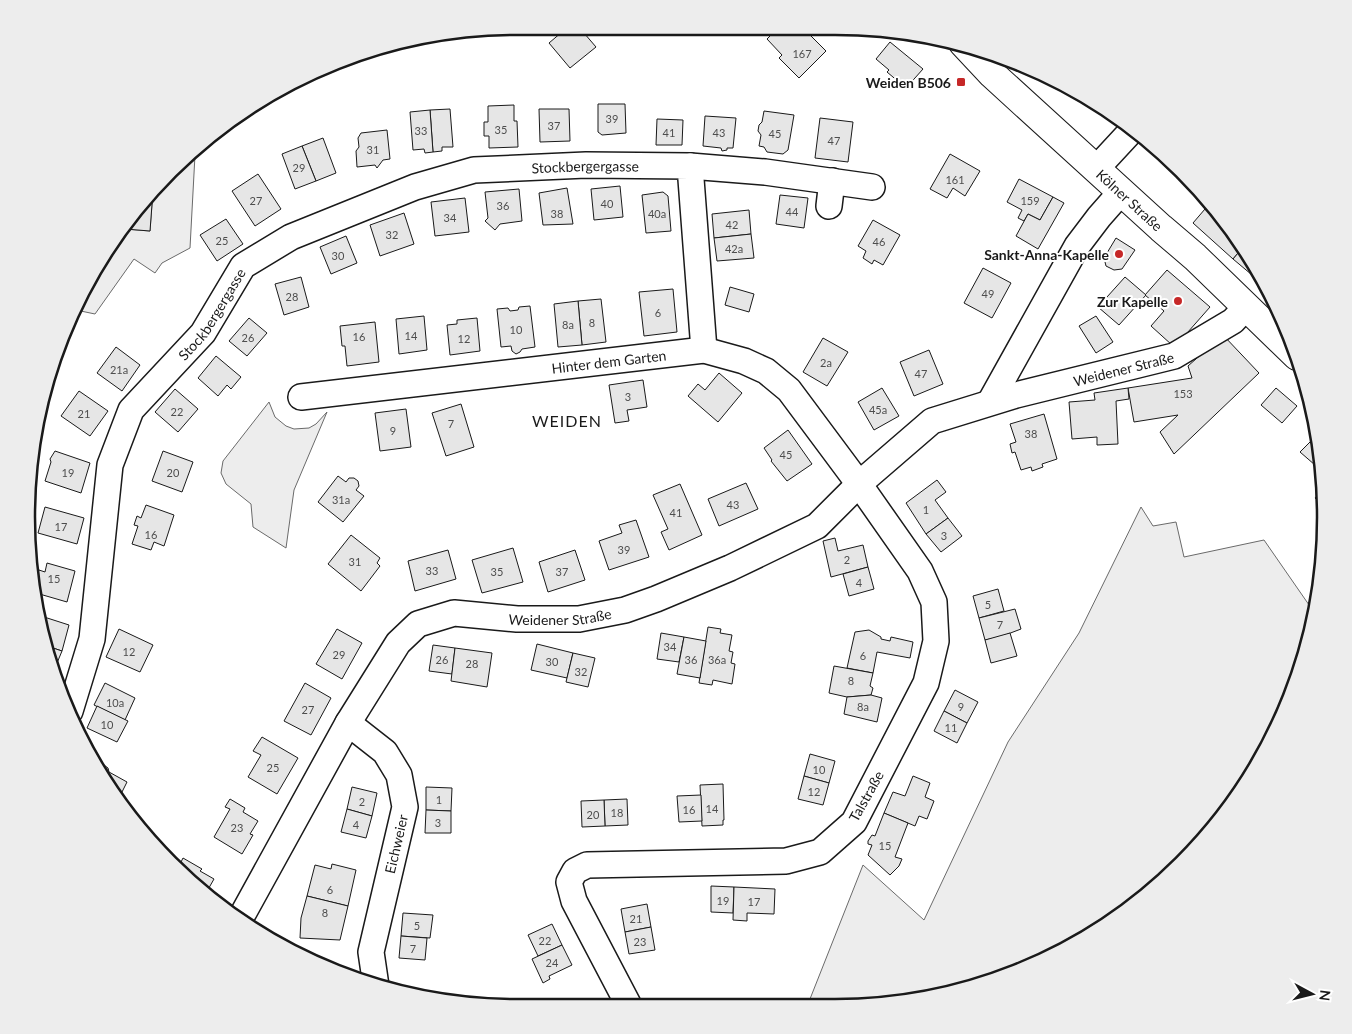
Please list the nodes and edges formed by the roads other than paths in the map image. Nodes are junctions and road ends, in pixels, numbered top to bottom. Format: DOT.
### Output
graph roads {
  1 [pos="975,56"];
  2 [pos="1128,135"];
  3 [pos="690,166"];
  4 [pos="1096,169"];
  5 [pos="832,181"];
  6 [pos="872,187"];
  7 [pos="1121,192"];
  8 [pos="829,206"];
  9 [pos="1246,307"];
  10 [pos="1284,345"];
  11 [pos="704,350"];
  12 [pos="301,397"];
  13 [pos="990,402"];
  14 [pos="859,484"];
  15 [pos="73,702"];
  16 [pos="348,723"];
  17 [pos="243,914"];
  18 [pos="375,977"];
  19 [pos="625,999"];
  1 -- 4 [label="main road, Kölner Straße"];
  2 -- 4 [label="street"];
  3 -- 5 [label="street, Stockbergergasse"];
  3 -- 11 [label="street"];
  3 -- 15 [label="street, Stockbergergasse"];
  4 -- 7 [label="main road, Kölner Straße"];
  5 -- 6 [label="street, Stockbergergasse"];
  5 -- 8 [label="street"];
  7 -- 9 [label="main road, Kölner Straße"];
  7 -- 13 [label="street"];
  9 -- 10 [label="main road, Kölner Straße"];
  9 -- 13 [label="street, Weidener Straße"];
  11 -- 12 [label="street, Hinter dem Garten"];
  11 -- 14 [label="street, Hinter dem Garten"];
  13 -- 14 [label="street, Weidener Straße"];
  14 -- 16 [label="street, Weidener Straße"];
  14 -- 19 [label="street, Talstraße"];
  16 -- 17 [label="street, Weidener Straße"];
  16 -- 18 [label="street, Eichweier"];
}
